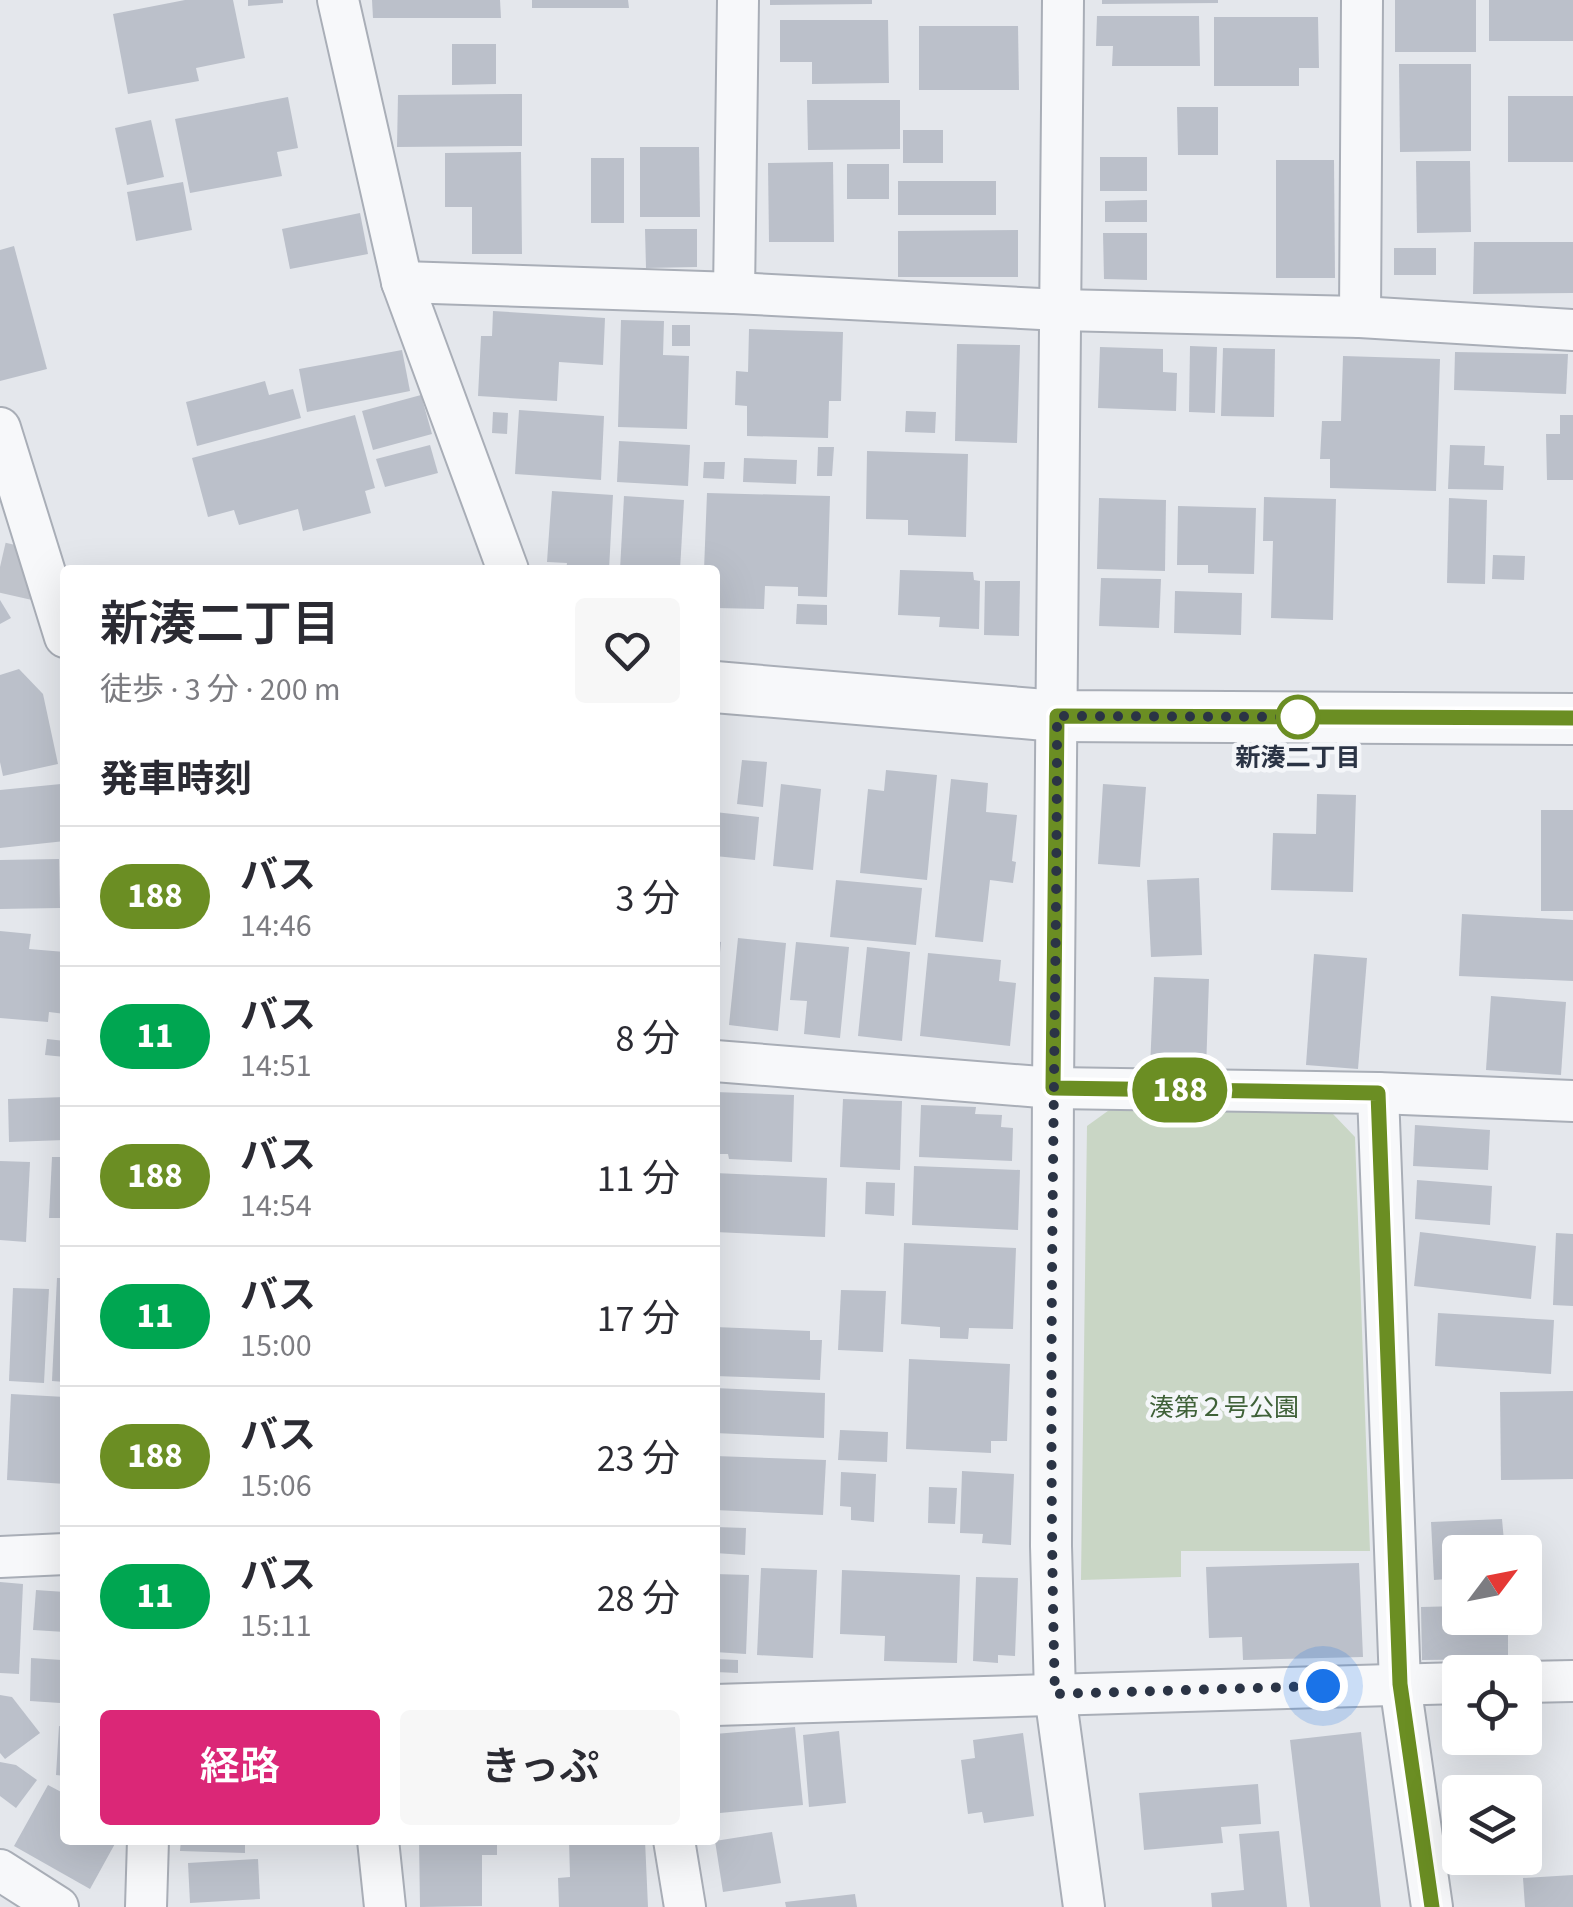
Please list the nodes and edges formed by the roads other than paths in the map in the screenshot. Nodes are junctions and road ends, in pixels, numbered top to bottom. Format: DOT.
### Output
graph roads {
  1 [pos="338,0"];
  2 [pos="738,0"];
  3 [pos="1063,0"];
  4 [pos="1362,0"];
  5 [pos="402,282"];
  6 [pos="734,293"];
  7 [pos="1060,310"];
  8 [pos="1360,317"];
  9 [pos="1573,330"];
  10 [pos="2,443"];
  11 [pos="506,565"];
  12 [pos="60,622"];
  13 [pos="720,687"];
  14 [pos="1057,716"];
  15 [pos="1573,718"];
  16 [pos="720,1060"];
  17 [pos="1053,1088"];
  18 [pos="1378,1093"];
  19 [pos="1573,1100"];
  20 [pos="60,1554"];
  21 [pos="0,1556"];
  22 [pos="1573,1681"];
  23 [pos="1542,1682"];
  24 [pos="1442,1683"];
  25 [pos="1400,1684"];
  26 [pos="1055,1694"];
  27 [pos="720,1705"];
  28 [pos="148,1845"];
  29 [pos="379,1845"];
  30 [pos="675,1845"];
  31 [pos="0,1870"];
  32 [pos="58,1907"];
  33 [pos="146,1907"];
  34 [pos="385,1907"];
  35 [pos="685,1907"];
  36 [pos="1084,1907"];
  37 [pos="1432,1907"];
  1 -- 5 [label="street"];
  2 -- 6 [label="street"];
  3 -- 7 [label="street"];
  4 -- 8 [label="street"];
  5 -- 6 [label="street"];
  5 -- 11 [label="street"];
  6 -- 7 [label="street"];
  7 -- 8 [label="street"];
  7 -- 14 [label="street"];
  8 -- 9 [label="street"];
  10 -- 12 [label="street"];
  13 -- 14 [label="street"];
  14 -- 15 [label="street"];
  14 -- 17 [label="street"];
  16 -- 17 [label="street"];
  17 -- 18 [label="street"];
  17 -- 26 [label="street"];
  18 -- 19 [label="street"];
  18 -- 25 [label="street"];
  20 -- 21 [label="street"];
  22 -- 23 [label="street"];
  24 -- 25 [label="street"];
  25 -- 26 [label="street"];
  25 -- 37 [label="street"];
  26 -- 27 [label="street"];
  26 -- 36 [label="street"];
  28 -- 33 [label="street"];
  29 -- 34 [label="street"];
  30 -- 35 [label="street"];
  31 -- 32 [label="street"];
}
